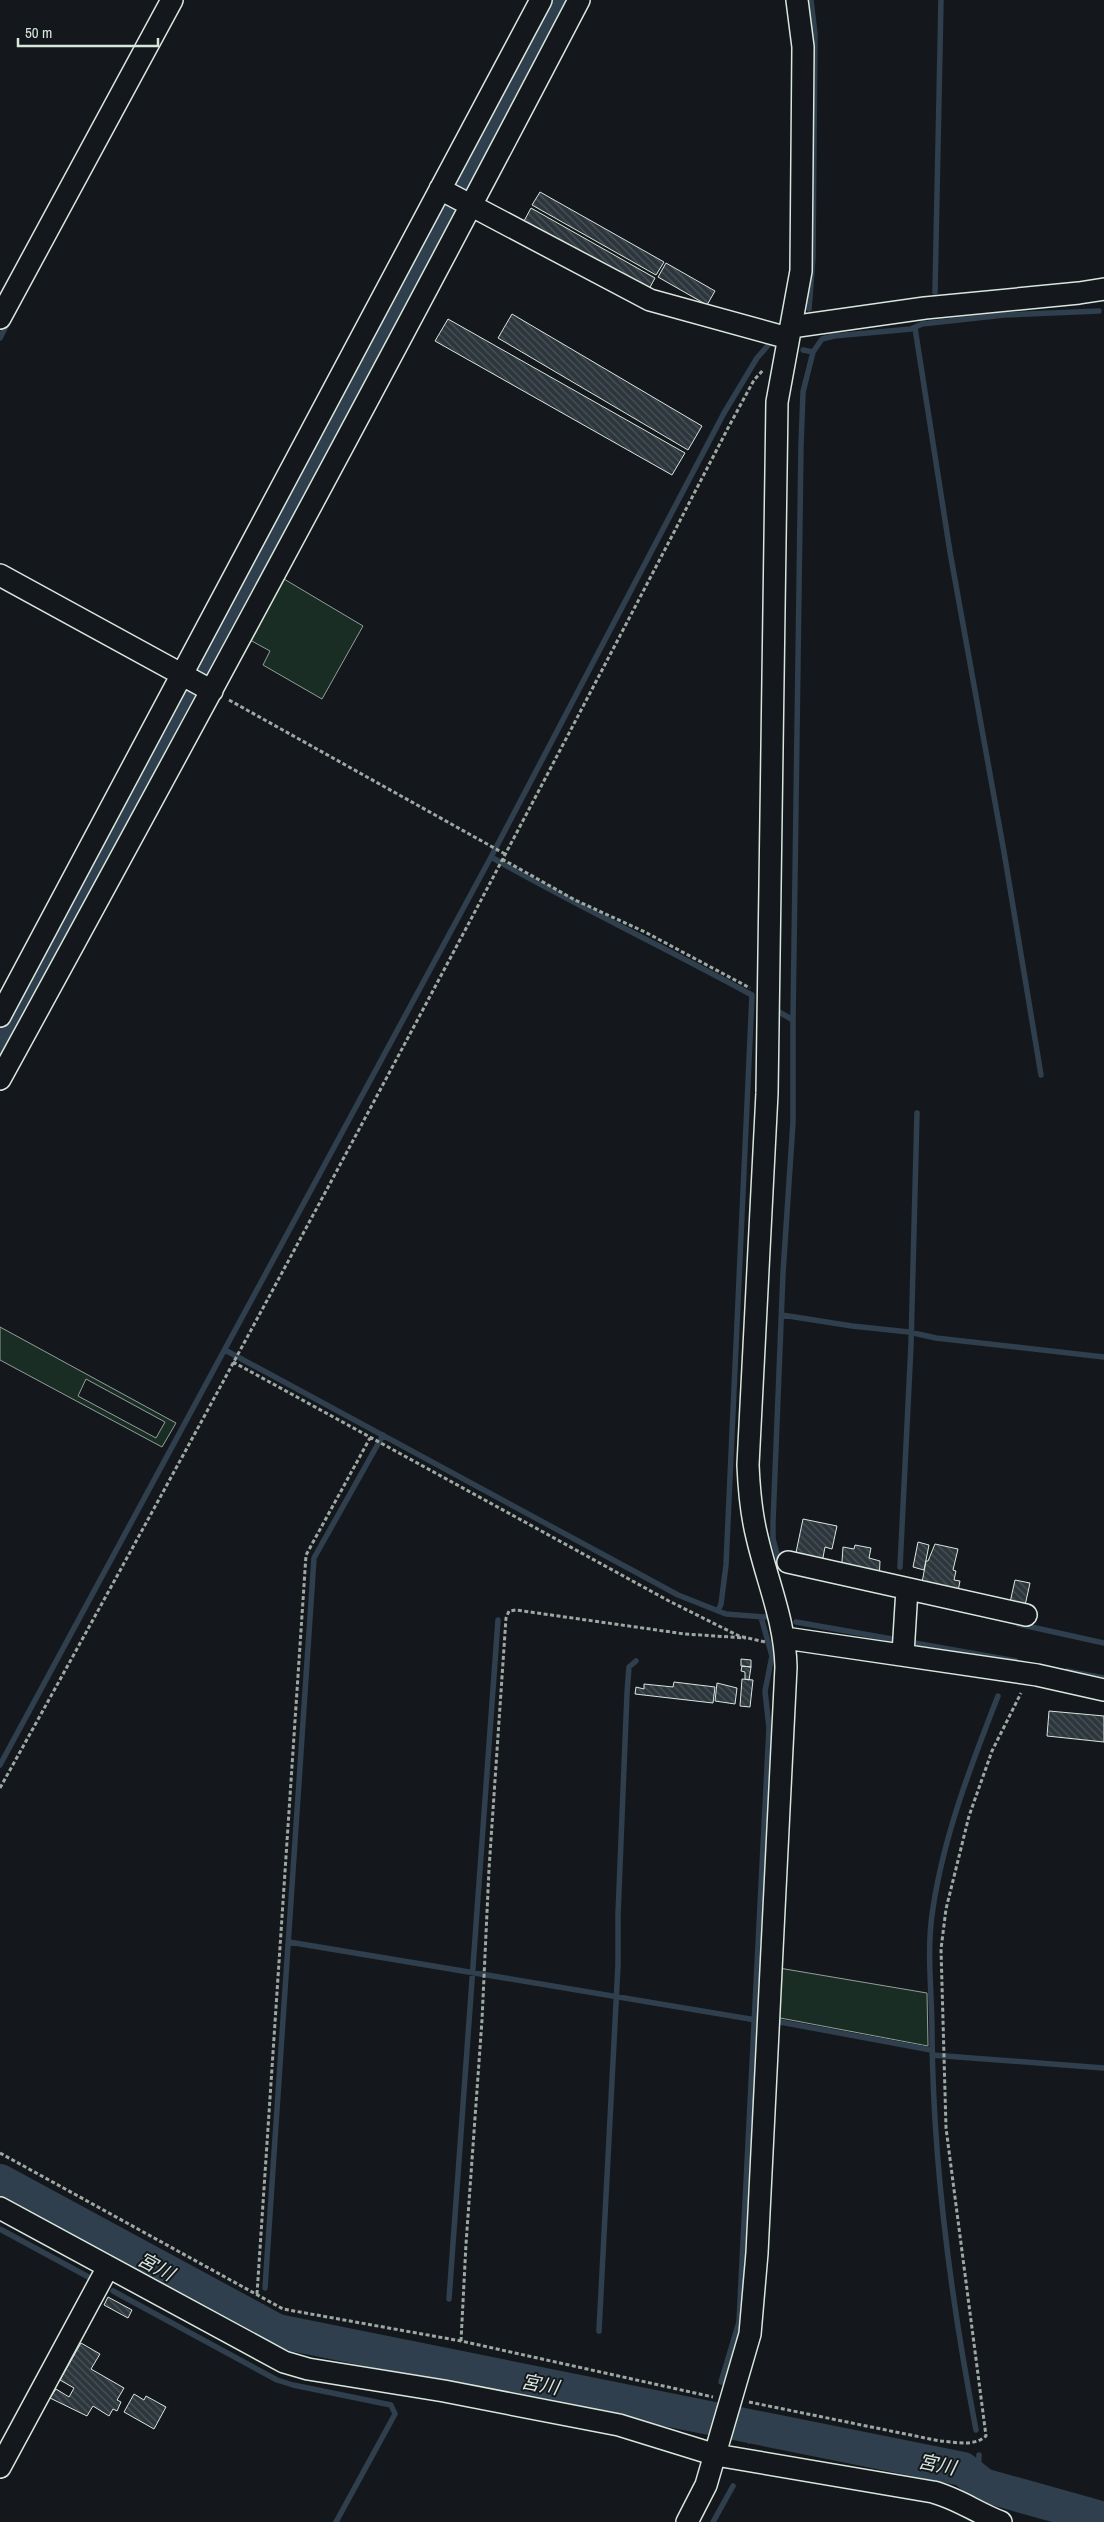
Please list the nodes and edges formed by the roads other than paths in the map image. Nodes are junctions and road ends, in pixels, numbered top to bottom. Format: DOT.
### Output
graph roads {
  1 [pos="172,0"];
  2 [pos="541,0"];
  3 [pos="579,0"];
  4 [pos="797,0"];
  5 [pos="456,197"];
  6 [pos="1104,289"];
  7 [pos="0,318"];
  8 [pos="790,332"];
  9 [pos="0,575"];
  10 [pos="197,683"];
  11 [pos="90,880"];
  12 [pos="0,1016"];
  13 [pos="0,1079"];
  14 [pos="788,1562"];
  15 [pos="907,1595"];
  16 [pos="1026,1615"];
  17 [pos="785,1638"];
  18 [pos="904,1646"];
  19 [pos="1104,1690"];
  20 [pos="0,2208"];
  21 [pos="108,2267"];
  22 [pos="717,2449"];
  23 [pos="0,2467"];
  24 [pos="973,2517"];
  25 [pos="687,2522"];
  26 [pos="1001,2522"];
  1 -- 7 [label="street"];
  2 -- 5 [label="street"];
  3 -- 5 [label="street"];
  4 -- 8 [label="street"];
  5 -- 8 [label="street"];
  5 -- 10 [label="street"];
  5 -- 10 [label="street"];
  6 -- 8 [label="street"];
  8 -- 17 [label="street"];
  9 -- 10 [label="street"];
  10 -- 11 [label="street"];
  10 -- 11 [label="street"];
  11 -- 12 [label="street"];
  11 -- 13 [label="street"];
  14 -- 15 [label="street"];
  15 -- 16 [label="street"];
  15 -- 18 [label="street"];
  17 -- 18 [label="street"];
  17 -- 22 [label="street"];
  18 -- 19 [label="street"];
  20 -- 21 [label="street"];
  21 -- 22 [label="street"];
  21 -- 23 [label="street"];
  22 -- 24 [label="street"];
  22 -- 25 [label="street"];
  24 -- 26 [label="street"];
}
